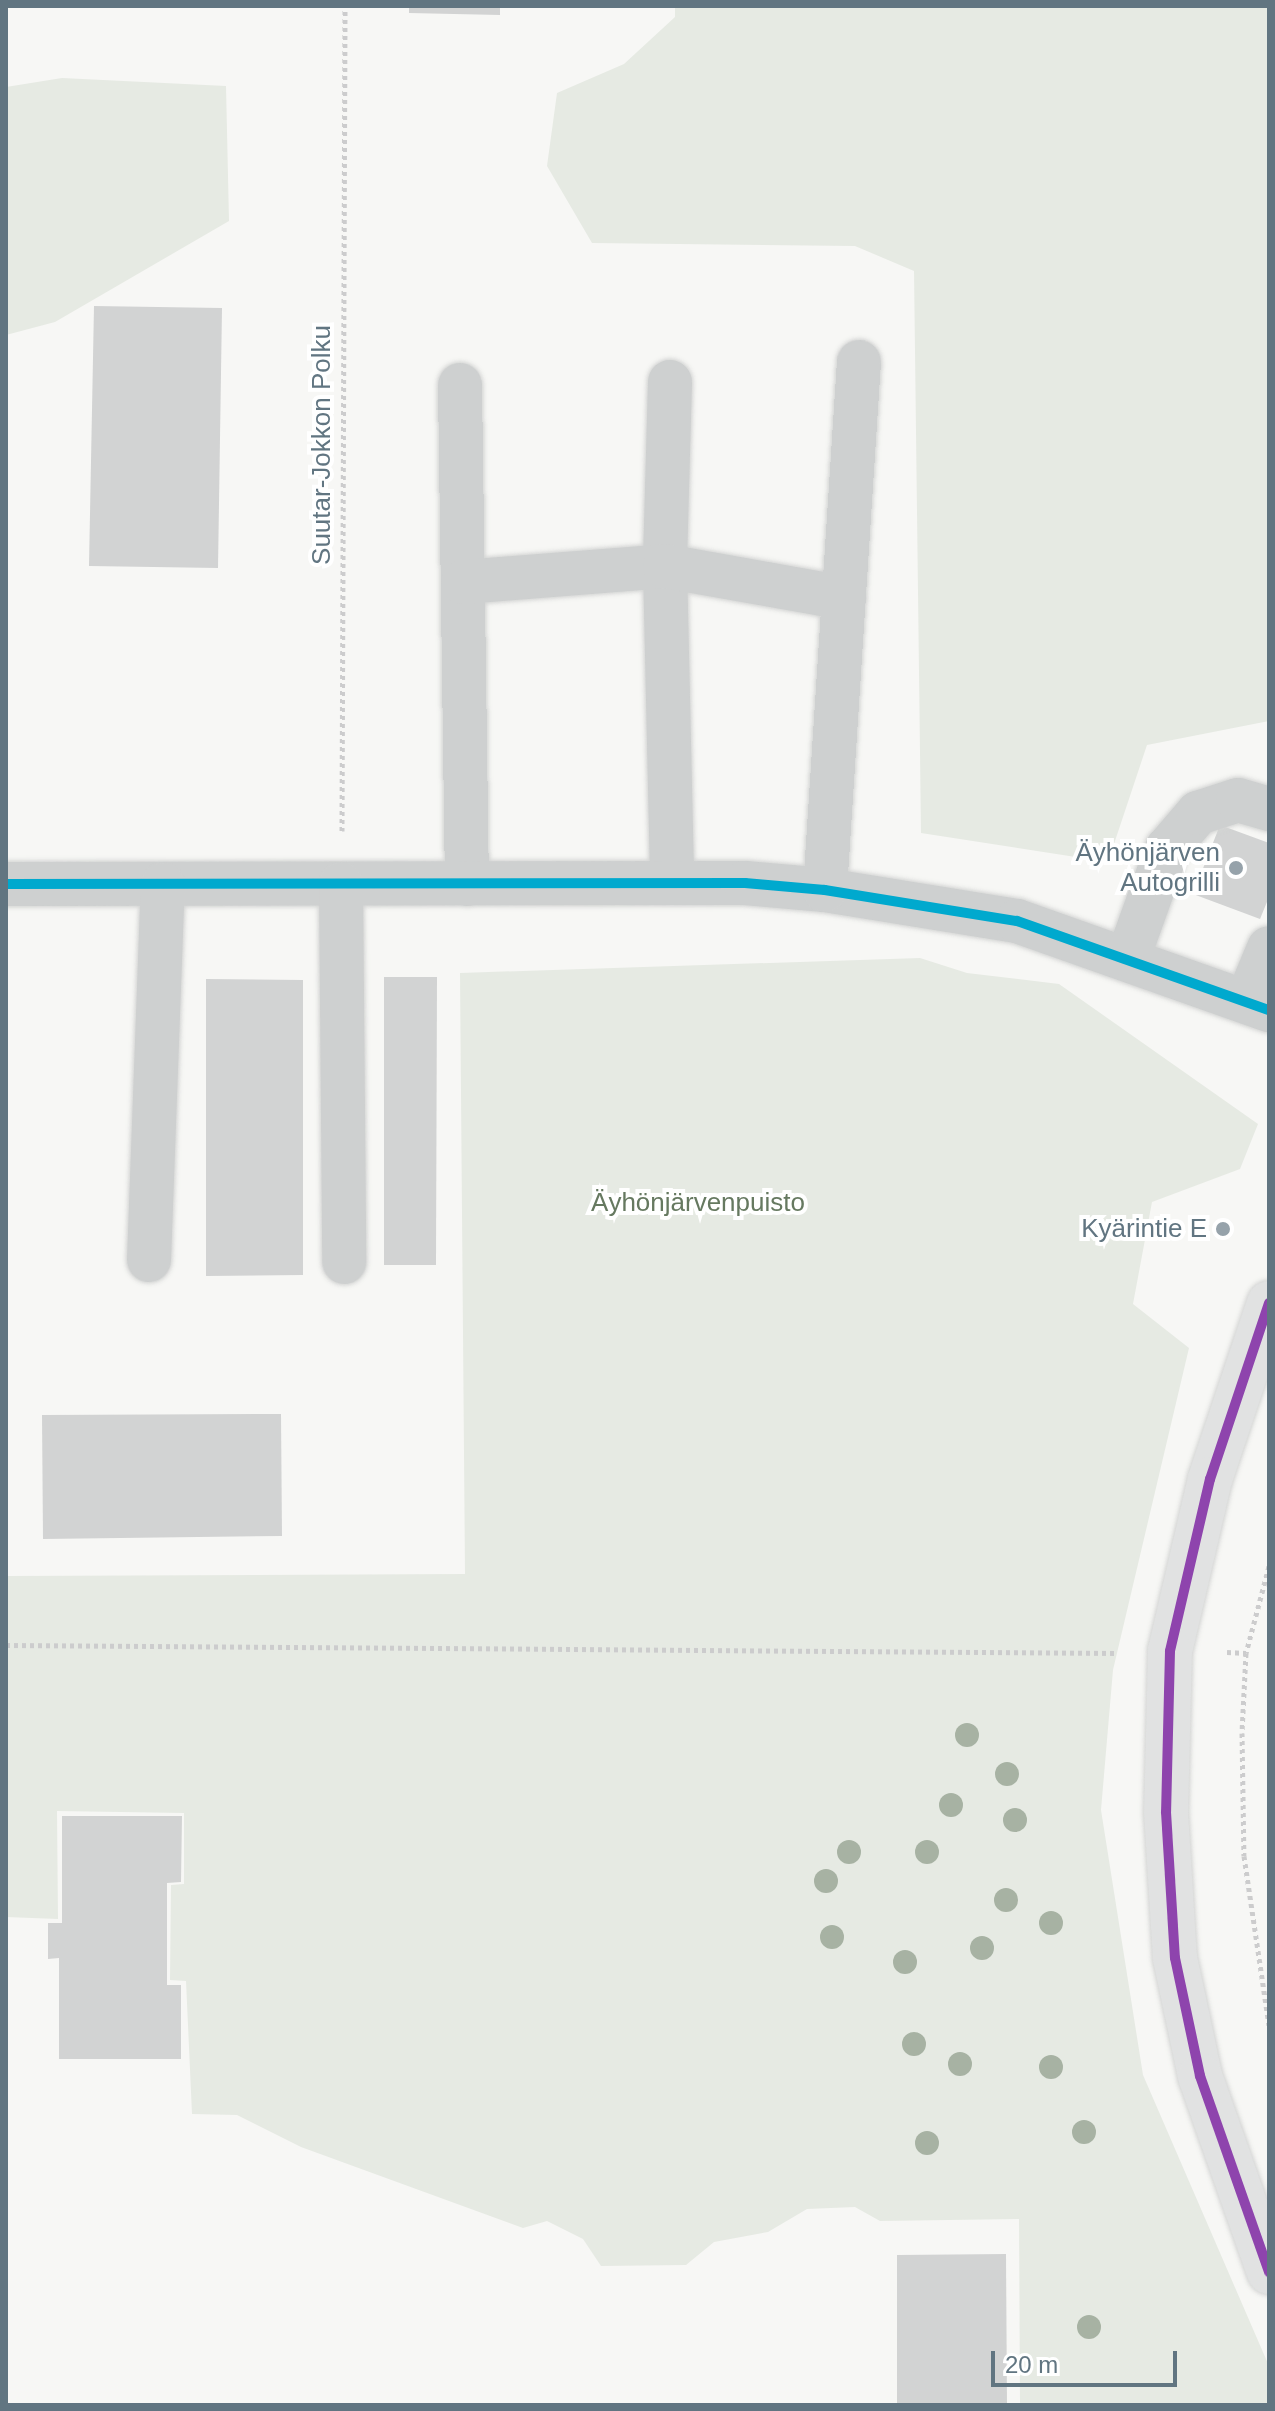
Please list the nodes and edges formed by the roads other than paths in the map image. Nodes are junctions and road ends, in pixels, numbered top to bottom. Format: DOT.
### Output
graph roads {
  1 [pos="859,362"];
  2 [pos="670,382"];
  3 [pos="460,385"];
  4 [pos="665,566"];
  5 [pos="463,582"];
  6 [pos="844,598"];
  7 [pos="1269,809"];
  8 [pos="672,883"];
  9 [pos="6,884"];
  10 [pos="163,884"];
  11 [pos="341,884"];
  12 [pos="467,884"];
  13 [pos="825,890"];
  14 [pos="1269,948"];
  15 [pos="1129,955"];
  16 [pos="1258,1006"];
  17 [pos="149,1260"];
  18 [pos="344,1262"];
  19 [pos="1269,1303"];
  20 [pos="1269,2272"];
  1 -- 6 [label="street"];
  2 -- 4 [label="street"];
  3 -- 5 [label="street"];
  4 -- 5 [label="street"];
  4 -- 6 [label="street"];
  4 -- 8 [label="street"];
  5 -- 12 [label="street"];
  6 -- 13 [label="street"];
  7 -- 15 [label="street"];
  8 -- 12 [label="street"];
  8 -- 13 [label="street"];
  9 -- 10 [label="street"];
  10 -- 11 [label="street"];
  10 -- 17 [label="street"];
  11 -- 12 [label="street"];
  11 -- 18 [label="street"];
  13 -- 15 [label="street"];
  14 -- 16 [label="street"];
  15 -- 16 [label="street"];
  19 -- 20 [label="main road"];
}
